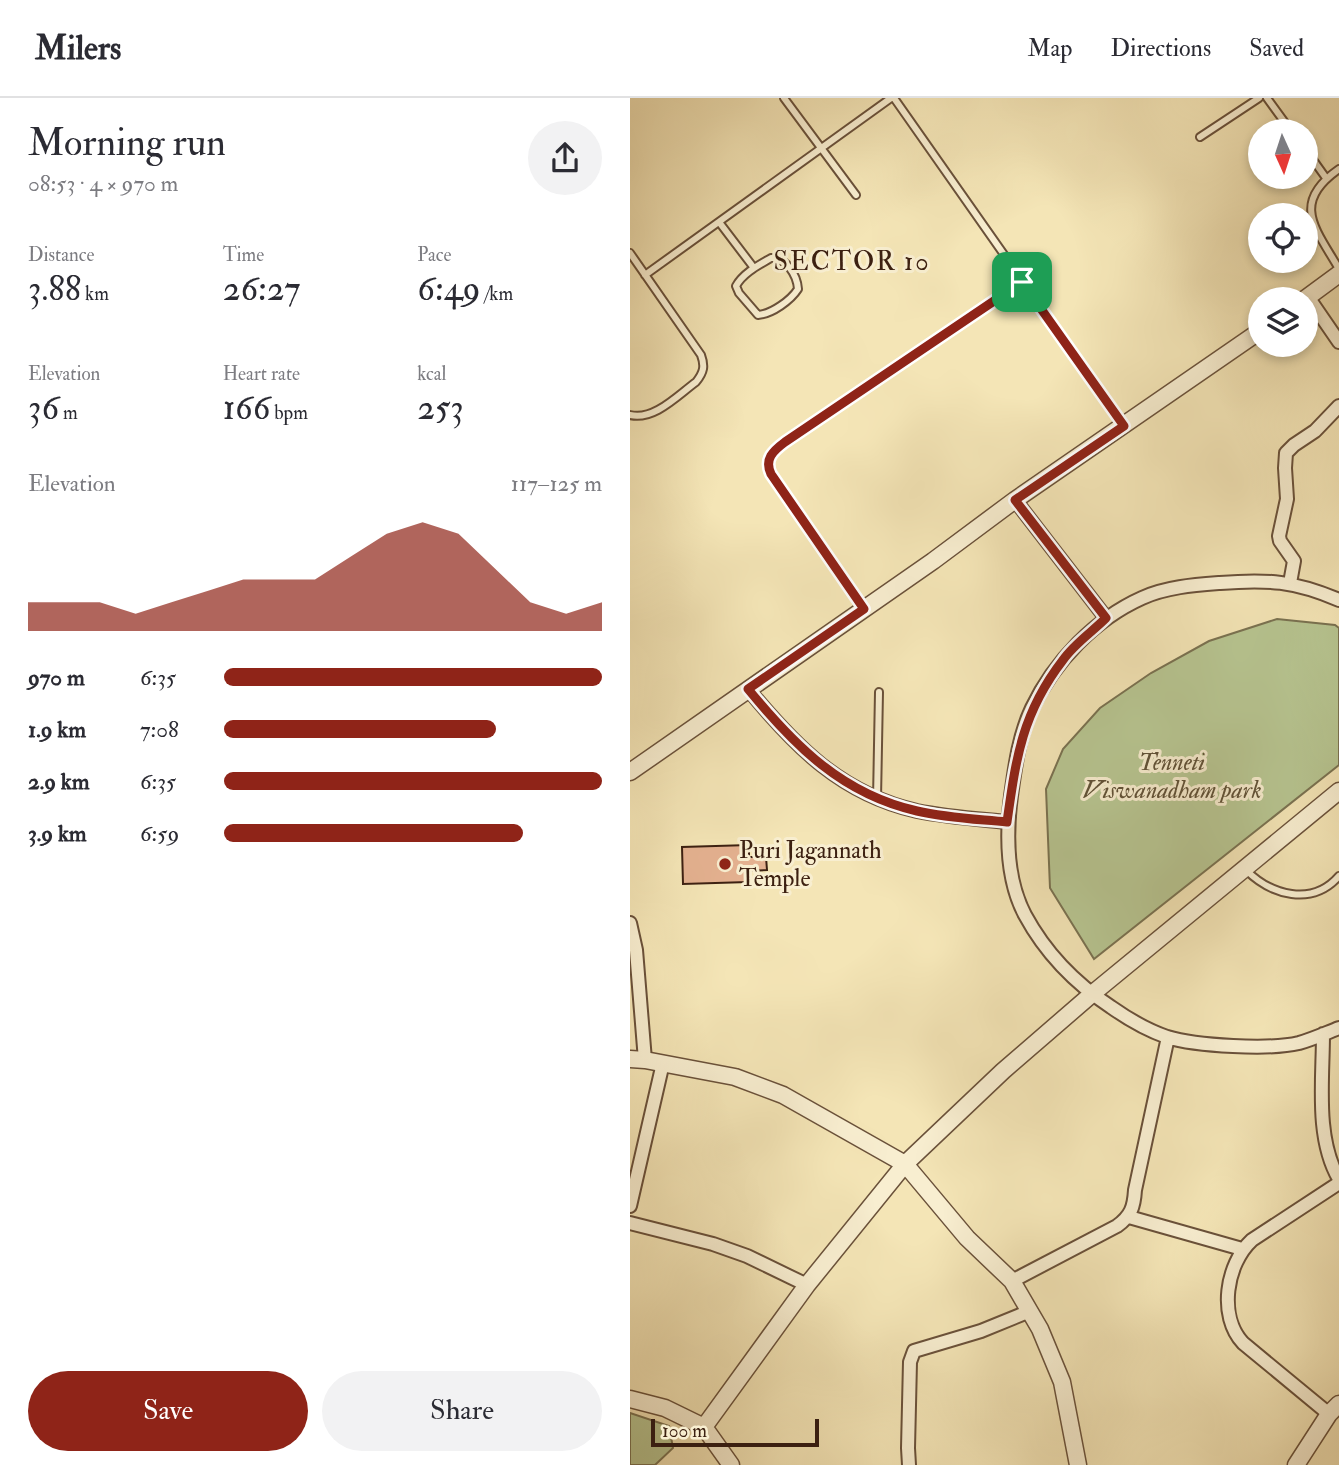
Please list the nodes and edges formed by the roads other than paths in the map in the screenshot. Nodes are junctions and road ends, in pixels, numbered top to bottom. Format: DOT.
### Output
graph roads {
  1 [pos="784,98"];
  2 [pos="893,98"];
  3 [pos="1259,98"];
  4 [pos="1267,98"];
  5 [pos="1282,119"];
  6 [pos="1200,137"];
  7 [pos="822,148"];
  8 [pos="1318,167"];
  9 [pos="1339,169"];
  10 [pos="1326,178"];
  11 [pos="856,195"];
  12 [pos="719,222"];
  13 [pos="630,253"];
  14 [pos="754,268"];
  15 [pos="1339,272"];
  16 [pos="645,275"];
  17 [pos="1022,282"];
  18 [pos="1318,289"];
  19 [pos="1318,313"];
  20 [pos="1248,339"];
  21 [pos="1339,342"];
  22 [pos="1339,406"];
  23 [pos="630,415"];
  24 [pos="1124,426"];
  25 [pos="1015,500"];
  26 [pos="1290,583"];
  27 [pos="1339,600"];
  28 [pos="864,609"];
  29 [pos="1106,618"];
  30 [pos="748,689"];
  31 [pos="879,692"];
  32 [pos="630,772"];
  33 [pos="1339,791"];
  34 [pos="877,799"];
  35 [pos="1007,822"];
  36 [pos="1245,869"];
  37 [pos="1339,876"];
  38 [pos="630,923"];
  39 [pos="1092,994"];
  40 [pos="1339,1028"];
  41 [pos="1323,1034"];
  42 [pos="1168,1037"];
  43 [pos="638,1059"];
  44 [pos="663,1063"];
  45 [pos="905,1164"];
  46 [pos="1339,1181"];
  47 [pos="630,1206"];
  48 [pos="1129,1217"];
  49 [pos="630,1223"];
  50 [pos="1242,1249"];
  51 [pos="1012,1281"];
  52 [pos="807,1284"];
  53 [pos="1030,1311"];
  54 [pos="630,1399"];
  55 [pos="1334,1409"];
  56 [pos="704,1427"];
  57 [pos="730,1465"];
  58 [pos="907,1465"];
  59 [pos="1078,1465"];
  60 [pos="1296,1465"];
  1 -- 7 [label="lane"];
  2 -- 7 [label="lane"];
  2 -- 17 [label="lane"];
  3 -- 6 [label="lane"];
  4 -- 5 [label="lane"];
  7 -- 11 [label="lane"];
  7 -- 12 [label="lane"];
  8 -- 10 [label="lane"];
  9 -- 10 [label="lane"];
  10 -- 15 [label="lane"];
  12 -- 14 [label="lane"];
  12 -- 16 [label="lane"];
  13 -- 16 [label="lane"];
  14 -- 14 [label="lane"];
  15 -- 18 [label="street"];
  16 -- 23 [label="lane"];
  17 -- 24 [label="lane"];
  17 -- 28 [label="lane"];
  19 -- 21 [label="street"];
  20 -- 24 [label="street"];
  22 -- 26 [label="street"];
  24 -- 25 [label="street"];
  25 -- 28 [label="street"];
  25 -- 29 [label="street"];
  26 -- 27 [label="street"];
  26 -- 29 [label="street"];
  28 -- 30 [label="street"];
  29 -- 35 [label="street"];
  30 -- 32 [label="street"];
  30 -- 34 [label="street"];
  31 -- 34 [label="lane"];
  33 -- 36 [label="street"];
  34 -- 35 [label="street"];
  35 -- 39 [label="street"];
  36 -- 37 [label="lane"];
  36 -- 39 [label="street"];
  38 -- 43 [label="street"];
  39 -- 42 [label="street"];
  39 -- 45 [label="street"];
  40 -- 41 [label="street"];
  41 -- 42 [label="street"];
  41 -- 46 [label="street"];
  42 -- 48 [label="street"];
  43 -- 44 [label="street"];
  44 -- 45 [label="street"];
  44 -- 47 [label="street"];
  45 -- 51 [label="street"];
  45 -- 52 [label="street"];
  46 -- 50 [label="street"];
  48 -- 50 [label="street"];
  48 -- 51 [label="street"];
  49 -- 52 [label="street"];
  50 -- 55 [label="street"];
  51 -- 53 [label="street"];
  52 -- 56 [label="street"];
  53 -- 58 [label="street"];
  53 -- 59 [label="street"];
  54 -- 56 [label="street"];
  55 -- 60 [label="street"];
  56 -- 57 [label="street"];
}
